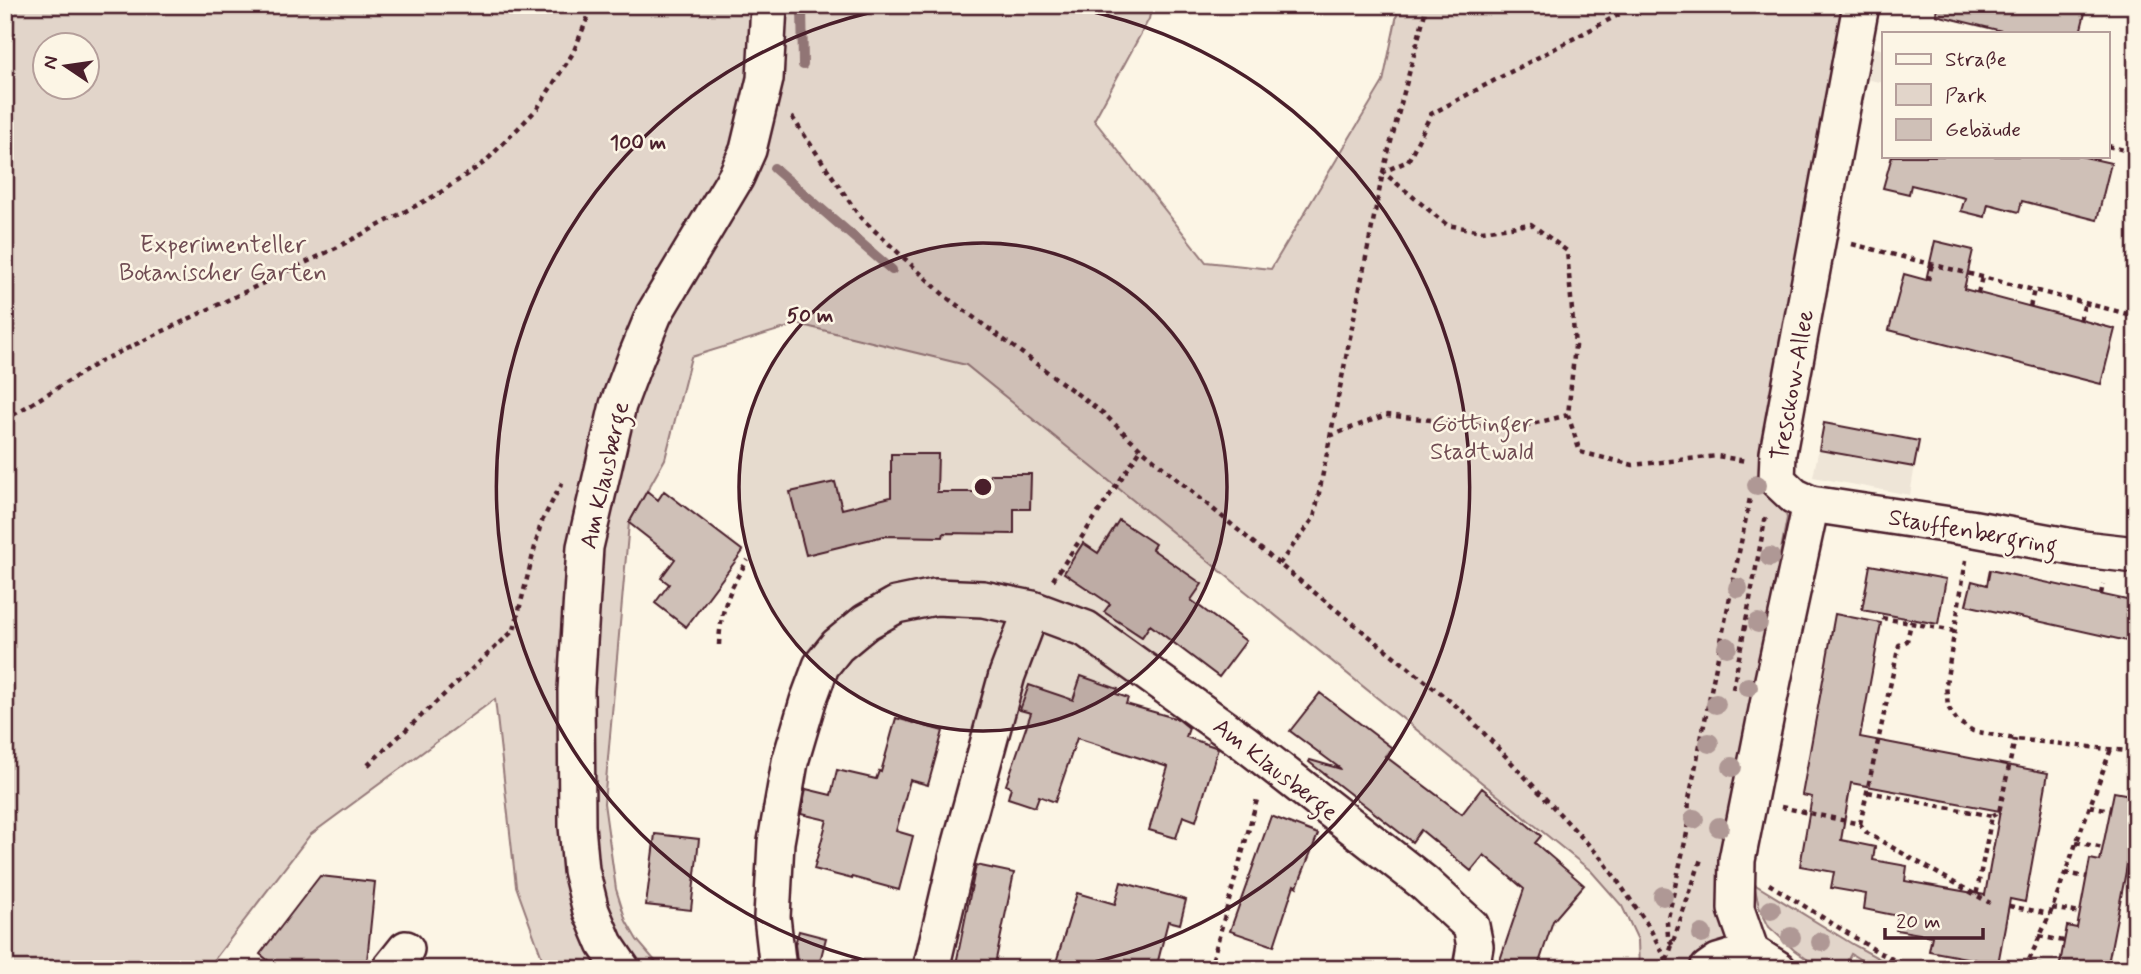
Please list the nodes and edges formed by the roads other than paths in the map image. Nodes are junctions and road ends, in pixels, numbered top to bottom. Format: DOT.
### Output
graph roads {
  1 [pos="769,5"];
  2 [pos="1861,5"];
  3 [pos="1811,504"];
  4 [pos="2136,555"];
  5 [pos="1032,609"];
  6 [pos="1765,961"];
  7 [pos="622,969"];
  8 [pos="778,969"];
  9 [pos="931,969"];
  10 [pos="1471,969"];
  11 [pos="1708,969"];
  1 -- 7 [label="street, Am Klausberge"];
  2 -- 3 [label="street, Tresckow-Allee"];
  3 -- 4 [label="street, Stauffenbergring"];
  3 -- 6 [label="street"];
  5 -- 8 [label="street, Am Klausberge"];
  5 -- 9 [label="street"];
  5 -- 10 [label="street, Am Klausberge"];
  6 -- 11 [label="street"];
}
